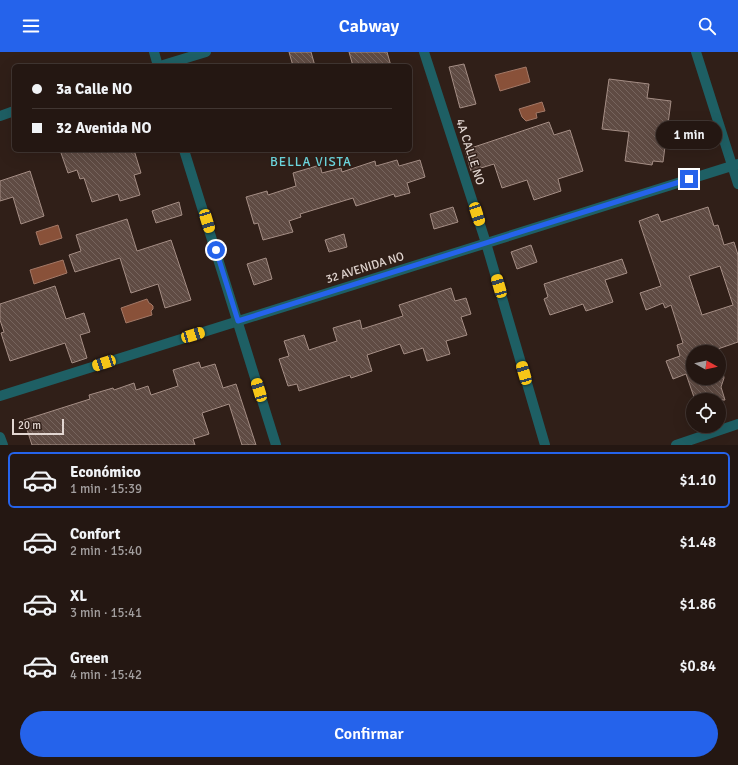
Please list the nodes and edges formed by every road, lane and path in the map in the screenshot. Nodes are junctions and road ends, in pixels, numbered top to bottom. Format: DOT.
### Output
graph roads {
  1 [pos="154,52"];
  2 [pos="206,52"];
  3 [pos="424,52"];
  4 [pos="696,52"];
  5 [pos="158,64"];
  6 [pos="166,64"];
  7 [pos="12,112"];
  8 [pos="0,116"];
  9 [pos="185,152"];
  10 [pos="735,165"];
  11 [pos="738,184"];
  12 [pos="486,243"];
  13 [pos="238,321"];
  14 [pos="0,396"];
  15 [pos="738,424"];
  16 [pos="0,437"];
  17 [pos="2,445"];
  18 [pos="276,445"];
  19 [pos="545,445"];
  20 [pos="676,445"];
  1 -- 5 [label="street"];
  2 -- 6 [label="street"];
  3 -- 12 [label="street, 4A CALLE NO"];
  4 -- 10 [label="street"];
  7 -- 8 [label="street"];
  9 -- 13 [label="street"];
  10 -- 11 [label="street"];
  10 -- 12 [label="street, 32 AVENIDA NO"];
  12 -- 13 [label="street, 32 AVENIDA NO"];
  12 -- 19 [label="street, 4A CALLE NO"];
  13 -- 14 [label="street, 32 AVENIDA NO"];
  13 -- 18 [label="street"];
  15 -- 20 [label="street"];
  16 -- 17 [label="street"];
}
